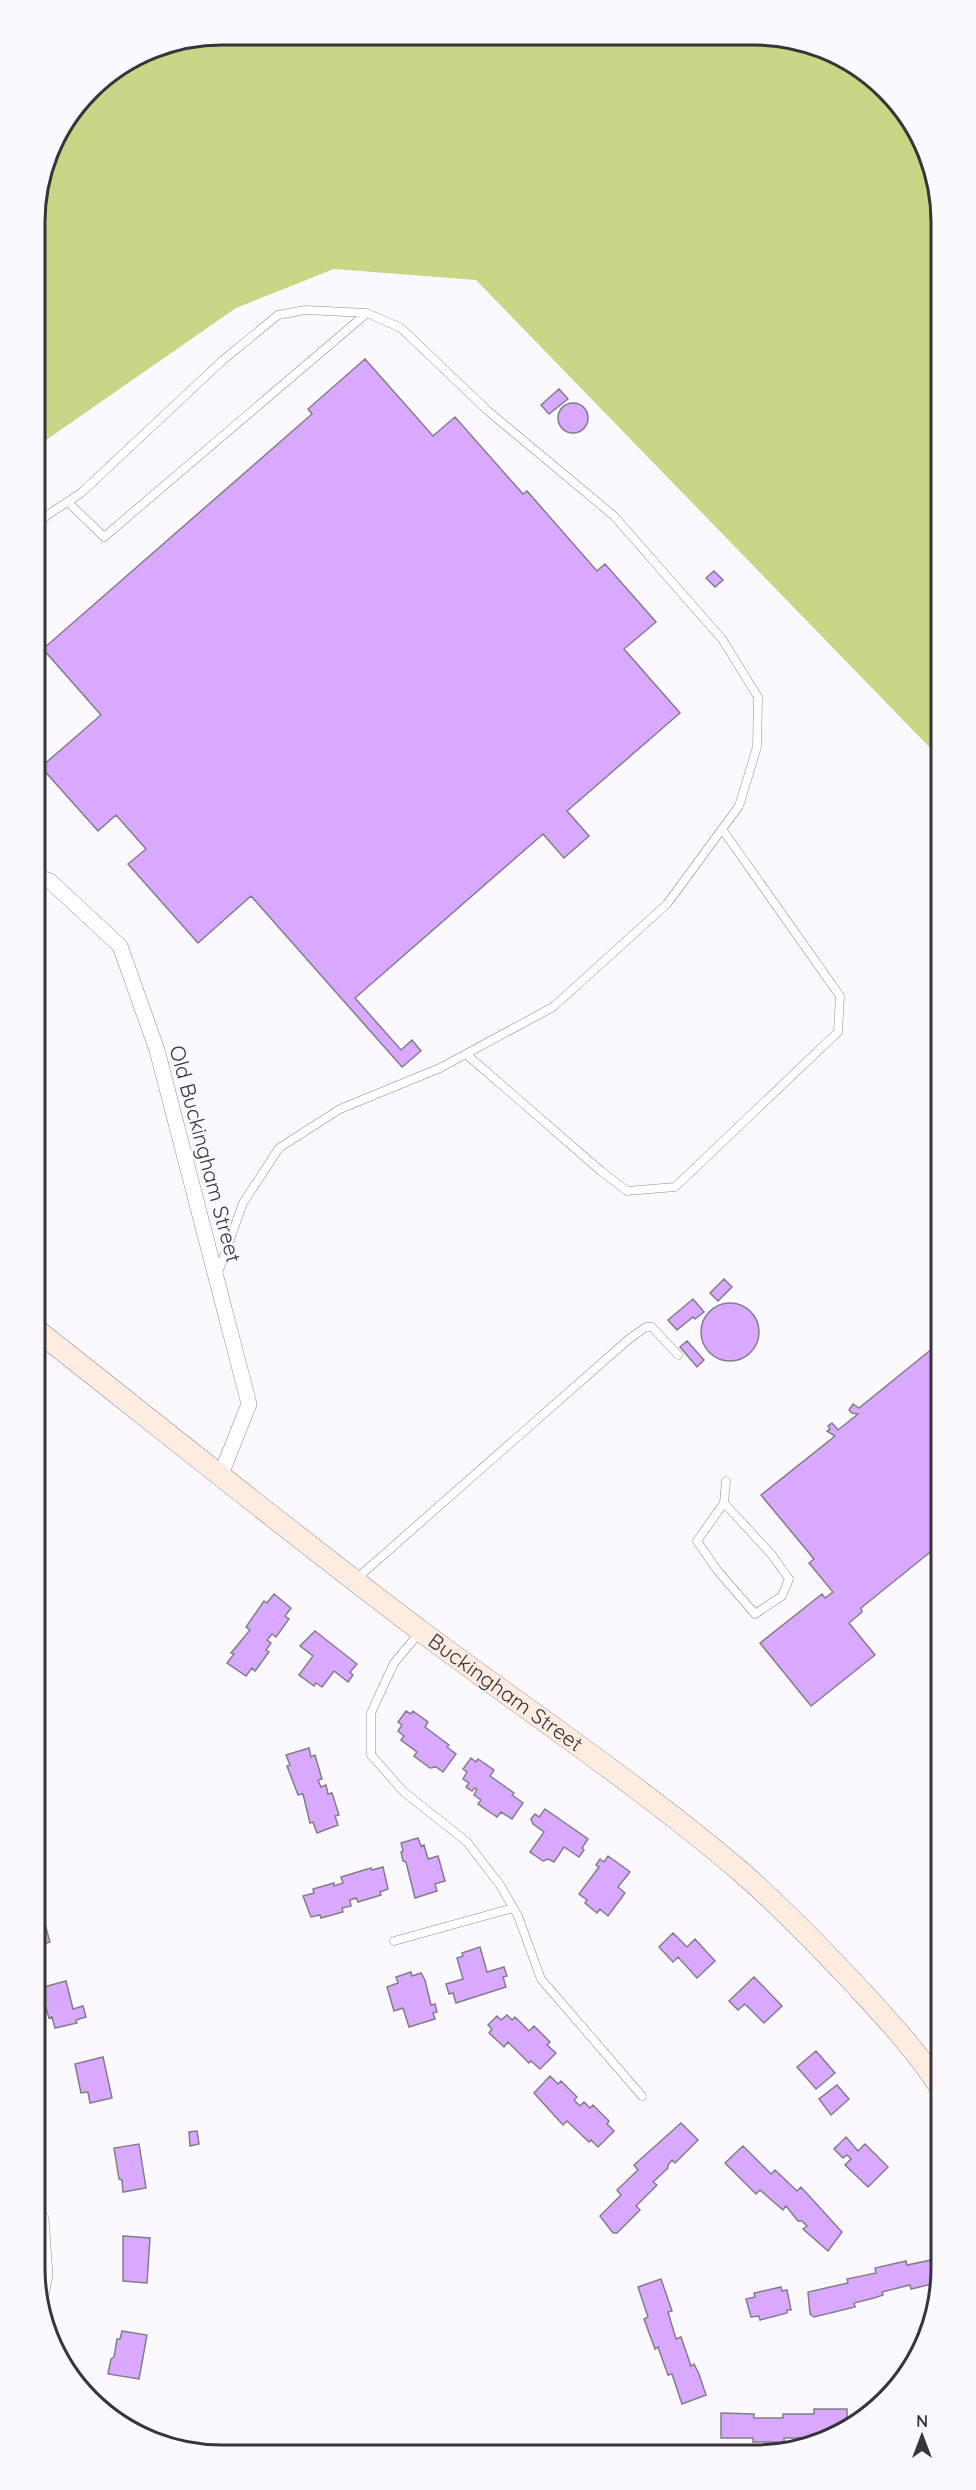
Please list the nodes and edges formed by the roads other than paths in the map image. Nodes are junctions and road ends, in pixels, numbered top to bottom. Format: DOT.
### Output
graph roads {
  1 [pos="367,313"];
  2 [pos="68,502"];
  3 [pos="45,517"];
  4 [pos="722,829"];
  5 [pos="45,879"];
  6 [pos="466,1054"];
  7 [pos="216,1279"];
  8 [pos="45,1337"];
  9 [pos="678,1355"];
  10 [pos="220,1477"];
  11 [pos="726,1481"];
  12 [pos="723,1503"];
  13 [pos="355,1580"];
  14 [pos="421,1631"];
  15 [pos="513,1908"];
  16 [pos="394,1941"];
  17 [pos="931,2073"];
  18 [pos="642,2096"];
  1 -- 2 [label="lane"];
  1 -- 2 [label="lane"];
  1 -- 4 [label="lane"];
  2 -- 3 [label="lane"];
  4 -- 6 [label="lane"];
  4 -- 6 [label="lane"];
  5 -- 7 [label="street, Old Buckingham Street"];
  6 -- 7 [label="lane"];
  7 -- 10 [label="street, Old Buckingham Street"];
  8 -- 10 [label="main road, Buckingham Street"];
  9 -- 13 [label="lane"];
  10 -- 13 [label="main road, Buckingham Street"];
  11 -- 12 [label="lane"];
  12 -- 12 [label="lane"];
  13 -- 14 [label="main road, Buckingham Street"];
  14 -- 15 [label="lane"];
  14 -- 17 [label="main road, Buckingham Street"];
  15 -- 16 [label="lane"];
  15 -- 18 [label="lane"];
}
